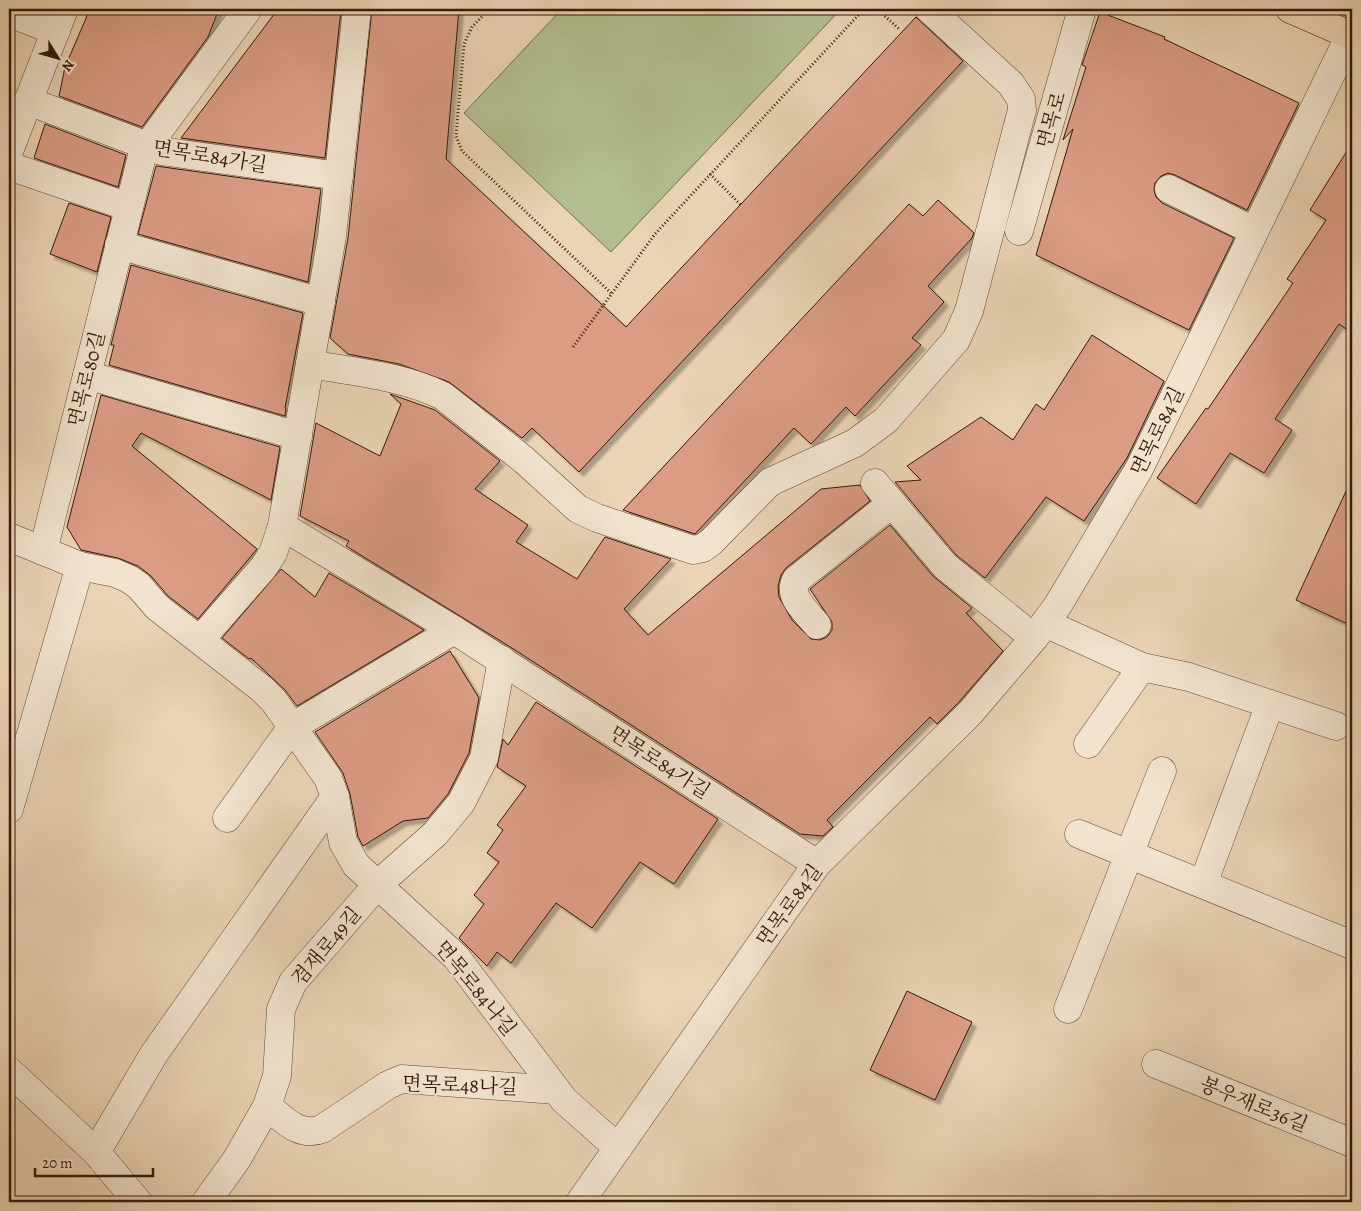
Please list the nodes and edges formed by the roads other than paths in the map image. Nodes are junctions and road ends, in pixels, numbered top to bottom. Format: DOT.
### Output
graph roads {
  1 [pos="248,9"];
  2 [pos="357,9"];
  3 [pos="929,9"];
  4 [pos="1082,9"];
  5 [pos="1290,9"];
  6 [pos="9,13"];
  7 [pos="60,20"];
  8 [pos="1351,36"];
  9 [pos="28,101"];
  10 [pos="146,146"];
  11 [pos="9,151"];
  12 [pos="9,166"];
  13 [pos="339,176"];
  14 [pos="1169,189"];
  15 [pos="129,207"];
  16 [pos="1019,231"];
  17 [pos="1254,231"];
  18 [pos="119,244"];
  19 [pos="321,302"];
  20 [pos="310,364"];
  21 [pos="87,375"];
  22 [pos="298,436"];
  23 [pos="875,483"];
  24 [pos="892,503"];
  25 [pos="282,526"];
  26 [pos="9,537"];
  27 [pos="43,551"];
  28 [pos="80,566"];
  29 [pos="817,624"];
  30 [pos="454,630"];
  31 [pos="1040,630"];
  32 [pos="200,640"];
  33 [pos="502,660"];
  34 [pos="1142,667"];
  35 [pos="1270,704"];
  36 [pos="1336,726"];
  37 [pos="292,727"];
  38 [pos="1088,744"];
  39 [pos="1162,771"];
  40 [pos="335,797"];
  41 [pos="9,809"];
  42 [pos="227,818"];
  43 [pos="1079,834"];
  44 [pos="1129,854"];
  45 [pos="817,864"];
  46 [pos="378,884"];
  47 [pos="1203,884"];
  48 [pos="1352,944"];
  49 [pos="1068,1009"];
  50 [pos="1156,1064"];
  51 [pos="9,1071"];
  52 [pos="556,1090"];
  53 [pos="267,1106"];
  54 [pos="1352,1143"];
  55 [pos="618,1148"];
  56 [pos="96,1152"];
  57 [pos="138,1202"];
  58 [pos="206,1202"];
  59 [pos="580,1202"];
  1 -- 10 [label="street, 면목로80길"];
  2 -- 13 [label="street"];
  3 -- 20 [label="street"];
  4 -- 16 [label="street, 면목로"];
  5 -- 8 [label="main road"];
  6 -- 7 [label="street"];
  7 -- 9 [label="street"];
  8 -- 17 [label="street, 면목로84길"];
  9 -- 10 [label="street, 면목로84가길"];
  9 -- 11 [label="street"];
  10 -- 13 [label="street, 면목로84가길"];
  10 -- 15 [label="street, 면목로80길"];
  12 -- 15 [label="street"];
  13 -- 19 [label="street"];
  14 -- 17 [label="street"];
  15 -- 18 [label="street, 면목로80길"];
  17 -- 31 [label="street, 면목로84길"];
  18 -- 19 [label="street"];
  18 -- 21 [label="street, 면목로80길"];
  19 -- 20 [label="street"];
  20 -- 22 [label="street"];
  21 -- 22 [label="street"];
  21 -- 27 [label="street, 면목로80길"];
  22 -- 25 [label="street"];
  23 -- 24 [label="street"];
  24 -- 29 [label="street"];
  24 -- 31 [label="street"];
  25 -- 30 [label="street, 면목로84가길"];
  25 -- 32 [label="street"];
  26 -- 27 [label="street, 면목로84나길"];
  27 -- 28 [label="street, 면목로84나길"];
  28 -- 32 [label="street, 면목로84나길"];
  28 -- 41 [label="street"];
  30 -- 33 [label="street, 면목로84가길"];
  30 -- 37 [label="street"];
  31 -- 34 [label="street"];
  31 -- 45 [label="street, 면목로84길"];
  32 -- 37 [label="street, 면목로84나길"];
  33 -- 45 [label="street, 면목로84가길"];
  33 -- 46 [label="street"];
  34 -- 35 [label="street"];
  34 -- 38 [label="street"];
  35 -- 36 [label="street"];
  35 -- 47 [label="street"];
  37 -- 40 [label="street, 면목로84나길"];
  37 -- 42 [label="street"];
  39 -- 44 [label="street"];
  40 -- 46 [label="street, 면목로84나길"];
  40 -- 56 [label="street"];
  43 -- 44 [label="street"];
  44 -- 47 [label="street"];
  44 -- 49 [label="street"];
  45 -- 55 [label="street, 면목로84길"];
  46 -- 52 [label="street, 면목로84나길"];
  46 -- 53 [label="street, 겸재로49길"];
  47 -- 48 [label="street"];
  50 -- 54 [label="street, 봉우재로36길"];
  51 -- 56 [label="street"];
  52 -- 53 [label="street, 면목로48나길"];
  52 -- 55 [label="street, 면목로84나길"];
  53 -- 58 [label="street, 겸재로49길"];
  55 -- 59 [label="street, 면목로84길"];
  56 -- 57 [label="street"];
}
